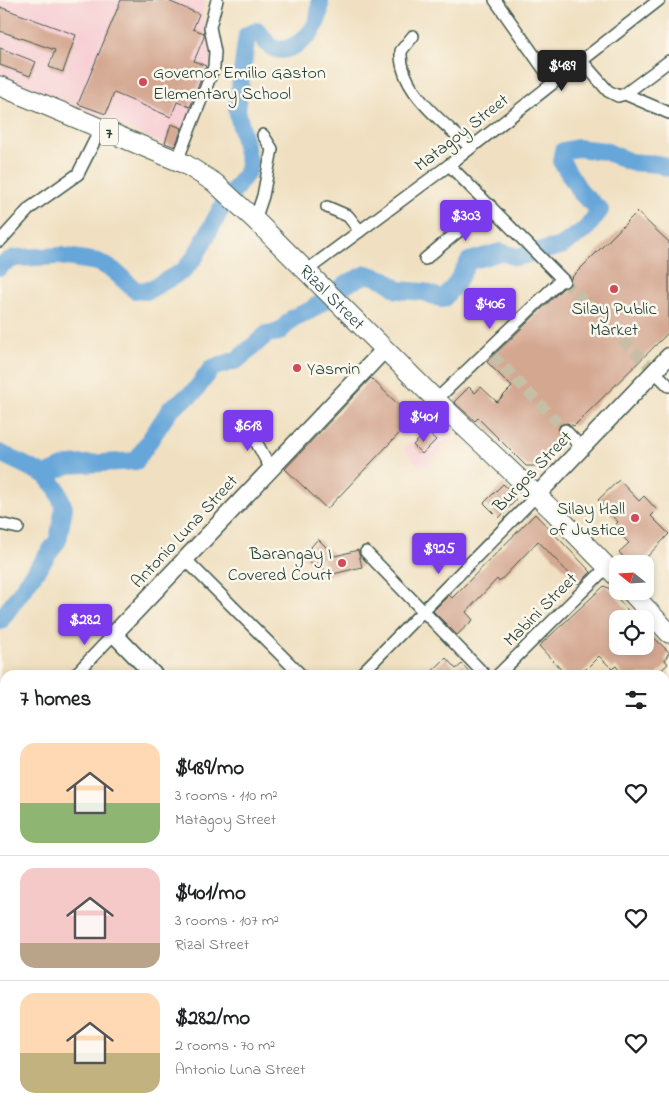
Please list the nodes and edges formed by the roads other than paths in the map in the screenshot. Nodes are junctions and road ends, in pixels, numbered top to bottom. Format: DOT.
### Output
graph roads {
  1 [pos="217,0"];
  2 [pos="495,0"];
  3 [pos="660,0"];
  4 [pos="413,36"];
  5 [pos="581,60"];
  6 [pos="669,61"];
  7 [pos="553,82"];
  8 [pos="0,86"];
  9 [pos="625,94"];
  10 [pos="669,113"];
  11 [pos="101,128"];
  12 [pos="263,135"];
  13 [pos="470,148"];
  14 [pos="177,161"];
  15 [pos="450,165"];
  16 [pos="490,205"];
  17 [pos="327,207"];
  18 [pos="255,220"];
  19 [pos="360,231"];
  20 [pos="0,241"];
  21 [pos="425,259"];
  22 [pos="313,278"];
  23 [pos="384,350"];
  24 [pos="669,356"];
  25 [pos="654,372"];
  26 [pos="669,386"];
  27 [pos="436,400"];
  28 [pos="251,427"];
  29 [pos="565,430"];
  30 [pos="582,448"];
  31 [pos="271,469"];
  32 [pos="537,495"];
  33 [pos="0,524"];
  34 [pos="18,528"];
  35 [pos="366,552"];
  36 [pos="186,559"];
  37 [pos="609,570"];
  38 [pos="609,576"];
  39 [pos="638,600"];
  40 [pos="422,611"];
  41 [pos="669,633"];
  42 [pos="114,634"];
  43 [pos="80,670"];
  44 [pos="149,670"];
  45 [pos="297,670"];
  46 [pos="365,670"];
  47 [pos="480,670"];
  48 [pos="504,670"];
  1 -- 14 [label="street"];
  2 -- 7 [label="street"];
  3 -- 5 [label="street, Matagoy Street"];
  4 -- 13 [label="street"];
  5 -- 7 [label="street, Matagoy Street"];
  5 -- 9 [label="street"];
  6 -- 9 [label="street"];
  7 -- 13 [label="street, Matagoy Street"];
  8 -- 11 [label="main road, Rizal Street / 7"];
  9 -- 10 [label="street"];
  11 -- 14 [label="main road, Rizal Street / 7"];
  11 -- 20 [label="street"];
  12 -- 18 [label="street"];
  13 -- 15 [label="street, Matagoy Street"];
  14 -- 18 [label="main road, Rizal Street / 7"];
  15 -- 16 [label="street"];
  15 -- 19 [label="street, Matagoy Street"];
  16 -- 21 [label="street"];
  16 -- 27 [label="street"];
  17 -- 19 [label="street"];
  18 -- 22 [label="main road, Rizal Street / 7"];
  19 -- 22 [label="street, Matagoy Street"];
  22 -- 23 [label="main road, Rizal Street / 7"];
  23 -- 27 [label="main road, Rizal Street / 7"];
  23 -- 31 [label="street, Antonio Luna Street"];
  24 -- 25 [label="street, Burgos Street"];
  25 -- 26 [label="street"];
  25 -- 30 [label="street, Burgos Street"];
  27 -- 32 [label="main road, Rizal Street / 7"];
  28 -- 31 [label="street"];
  29 -- 30 [label="street"];
  30 -- 32 [label="street, Burgos Street"];
  31 -- 36 [label="street, Antonio Luna Street"];
  32 -- 37 [label="main road, Rizal Street / 7"];
  32 -- 40 [label="street, Burgos Street"];
  33 -- 34 [label="street"];
  35 -- 40 [label="street"];
  36 -- 42 [label="street, Antonio Luna Street"];
  36 -- 45 [label="street"];
  38 -- 48 [label="street, Mabini Street"];
  39 -- 41 [label="main road"];
  40 -- 46 [label="street, Burgos Street"];
  40 -- 47 [label="street"];
  42 -- 43 [label="street, Antonio Luna Street"];
  42 -- 44 [label="street"];
}
